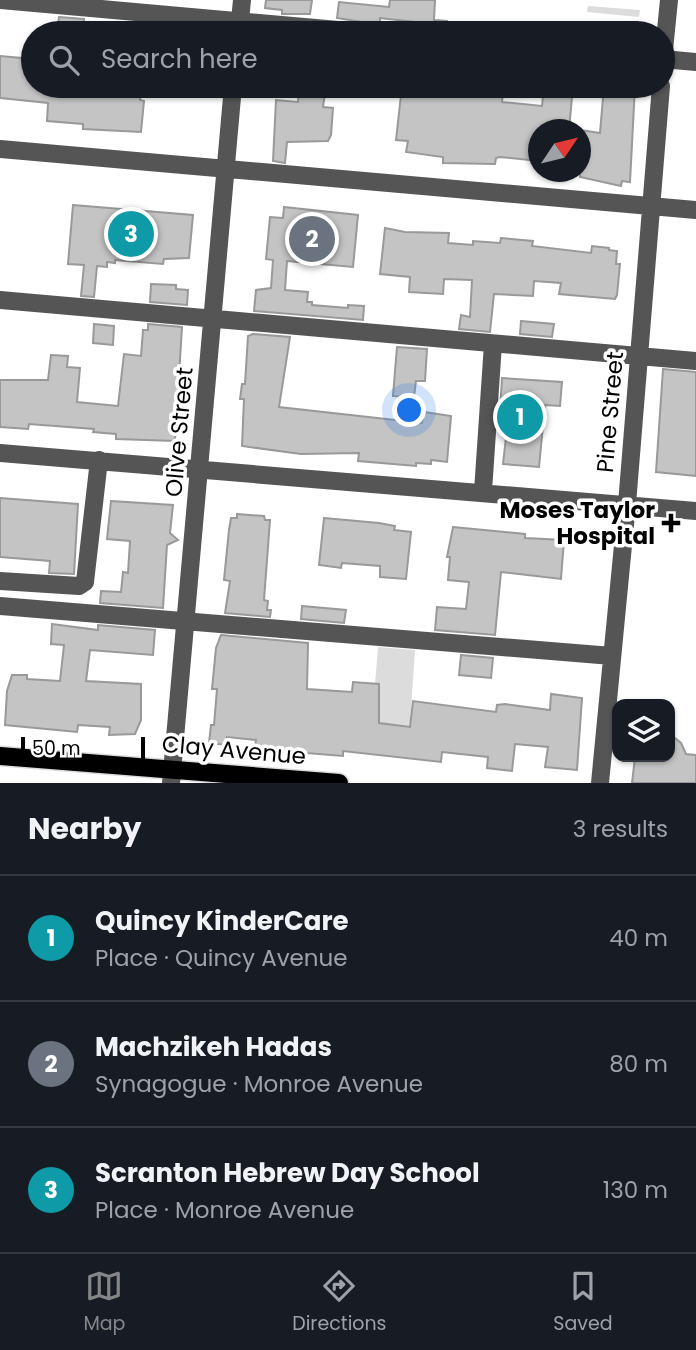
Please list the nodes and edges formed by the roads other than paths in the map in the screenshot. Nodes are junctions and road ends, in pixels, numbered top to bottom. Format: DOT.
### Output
graph roads {
  1 [pos="0,0"];
  2 [pos="242,0"];
  3 [pos="669,0"];
  4 [pos="186,21"];
  5 [pos="240,21"];
  6 [pos="667,21"];
  7 [pos="675,60"];
  8 [pos="696,62"];
  9 [pos="232,98"];
  10 [pos="660,98"];
  11 [pos="0,149"];
  12 [pos="225,169"];
  13 [pos="651,206"];
  14 [pos="696,210"];
  15 [pos="0,300"];
  16 [pos="212,318"];
  17 [pos="493,344"];
  18 [pos="639,356"];
  19 [pos="696,360"];
  20 [pos="0,453"];
  21 [pos="99,460"];
  22 [pos="201,468"];
  23 [pos="483,491"];
  24 [pos="627,504"];
  25 [pos="696,511"];
  26 [pos="0,581"];
  27 [pos="0,606"];
  28 [pos="186,622"];
  29 [pos="612,656"];
  30 [pos="0,756"];
  31 [pos="171,776"];
  32 [pos="339,783"];
  33 [pos="600,783"];
  1 -- 4 [label="street"];
  2 -- 5 [label="street"];
  3 -- 6 [label="street"];
  7 -- 8 [label="street"];
  9 -- 12 [label="street, Olive Street"];
  10 -- 13 [label="street, Pine Street"];
  11 -- 12 [label="street"];
  12 -- 13 [label="street"];
  12 -- 16 [label="street, Olive Street"];
  13 -- 14 [label="street"];
  13 -- 18 [label="street, Pine Street"];
  15 -- 16 [label="street"];
  16 -- 17 [label="street"];
  16 -- 22 [label="street, Olive Street"];
  17 -- 18 [label="street"];
  17 -- 23 [label="street"];
  18 -- 19 [label="street"];
  18 -- 24 [label="street, Pine Street"];
  20 -- 21 [label="street"];
  21 -- 22 [label="street"];
  21 -- 26 [label="street"];
  22 -- 23 [label="street"];
  22 -- 28 [label="street, Olive Street"];
  23 -- 24 [label="street"];
  24 -- 25 [label="street"];
  24 -- 29 [label="street, Pine Street"];
  27 -- 28 [label="street"];
  28 -- 29 [label="street"];
  28 -- 31 [label="street, Olive Street"];
  29 -- 33 [label="street, Pine Street"];
  30 -- 31 [label="main road, Clay Avenue"];
  31 -- 32 [label="main road, Clay Avenue"];
}
